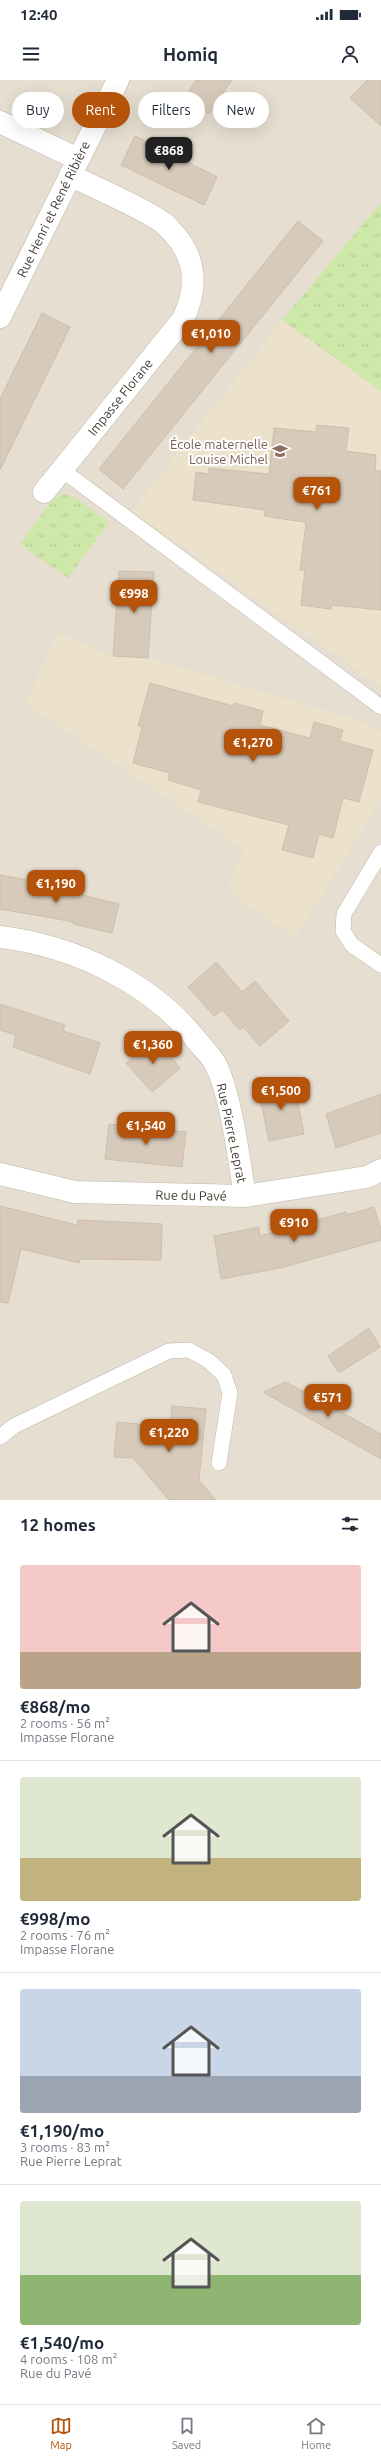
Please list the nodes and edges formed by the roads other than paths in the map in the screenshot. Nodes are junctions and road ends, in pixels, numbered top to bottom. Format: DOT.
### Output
graph roads {
  1 [pos="118,80"];
  2 [pos="0,122"];
  3 [pos="74,167"];
  4 [pos="0,318"];
  5 [pos="62,470"];
  6 [pos="44,492"];
  7 [pos="381,706"];
  8 [pos="381,852"];
  9 [pos="0,937"];
  10 [pos="381,965"];
  11 [pos="381,1170"];
  12 [pos="0,1174"];
  13 [pos="245,1196"];
  14 [pos="0,1437"];
  15 [pos="219,1463"];
  1 -- 3 [label="street, Rue Henri et René Ribière"];
  2 -- 3 [label="street, Impasse Florane"];
  3 -- 4 [label="street, Rue Henri et René Ribière"];
  3 -- 5 [label="street, Impasse Florane"];
  5 -- 6 [label="street, Impasse Florane"];
  5 -- 7 [label="lane"];
  8 -- 10 [label="lane"];
  9 -- 13 [label="street, Rue Pierre Leprat"];
  11 -- 13 [label="street, Rue du Pavé"];
  12 -- 13 [label="street, Rue du Pavé"];
  14 -- 15 [label="lane"];
}
